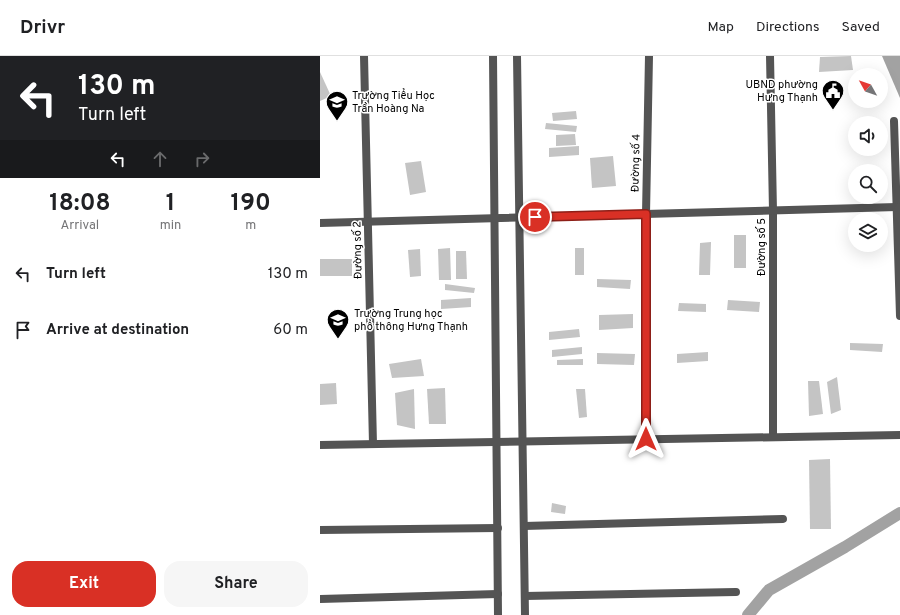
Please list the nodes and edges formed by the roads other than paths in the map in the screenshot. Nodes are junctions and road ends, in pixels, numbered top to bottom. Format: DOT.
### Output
graph roads {
  1 [pos="364,56"];
  2 [pos="493,56"];
  3 [pos="516,56"];
  4 [pos="649,56"];
  5 [pos="770,56"];
  6 [pos="894,121"];
  7 [pos="897,207"];
  8 [pos="773,211"];
  9 [pos="646,214"];
  10 [pos="495,218"];
  11 [pos="519,218"];
  12 [pos="368,222"];
  13 [pos="320,223"];
  14 [pos="900,316"];
  15 [pos="900,435"];
  16 [pos="773,437"];
  17 [pos="646,439"];
  18 [pos="522,441"];
  19 [pos="497,442"];
  20 [pos="374,444"];
  21 [pos="320,445"];
  22 [pos="784,519"];
  23 [pos="524,526"];
  24 [pos="498,528"];
  25 [pos="320,530"];
  26 [pos="736,592"];
  27 [pos="498,594"];
  28 [pos="525,596"];
  29 [pos="320,599"];
  30 [pos="498,615"];
  31 [pos="525,615"];
  1 -- 12 [label="street, Đường số 2"];
  2 -- 10 [label="street"];
  3 -- 11 [label="street"];
  4 -- 9 [label="street, Đường số 4"];
  5 -- 8 [label="street, Đường số 5"];
  6 -- 7 [label="street"];
  7 -- 8 [label="street"];
  7 -- 14 [label="street"];
  8 -- 9 [label="street"];
  8 -- 16 [label="street, Đường số 5"];
  9 -- 11 [label="street"];
  9 -- 17 [label="street, Đường số 4"];
  10 -- 11 [label="street"];
  10 -- 12 [label="street"];
  10 -- 19 [label="street"];
  11 -- 18 [label="street"];
  12 -- 13 [label="street"];
  12 -- 20 [label="street, Đường số 2"];
  15 -- 16 [label="street"];
  16 -- 17 [label="street"];
  17 -- 18 [label="street"];
  18 -- 19 [label="street"];
  18 -- 23 [label="street"];
  19 -- 20 [label="street"];
  19 -- 24 [label="street"];
  20 -- 21 [label="street"];
  22 -- 23 [label="street"];
  23 -- 28 [label="street"];
  24 -- 25 [label="street"];
  24 -- 27 [label="street"];
  26 -- 28 [label="street"];
  27 -- 29 [label="street"];
  27 -- 30 [label="street"];
  28 -- 31 [label="street"];
}
